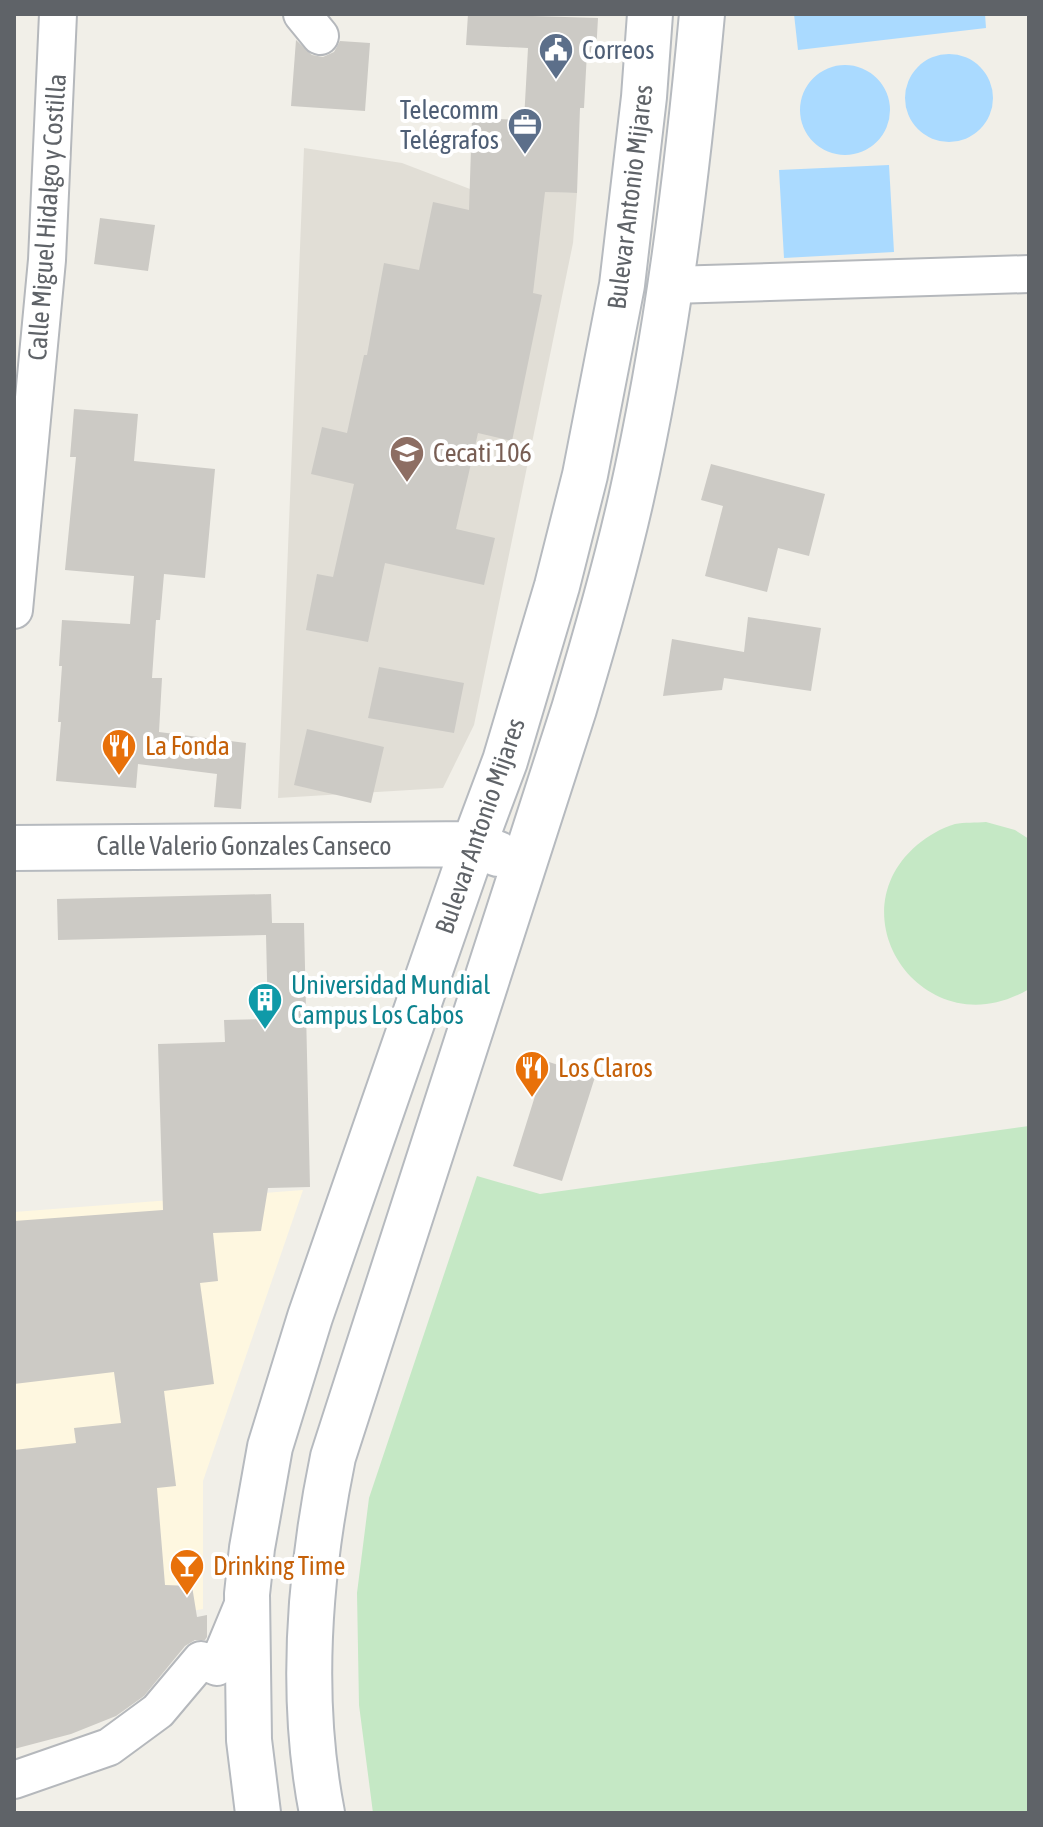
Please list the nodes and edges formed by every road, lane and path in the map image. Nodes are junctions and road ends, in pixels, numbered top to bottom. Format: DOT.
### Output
graph roads {
  1 [pos="58,14"];
  2 [pos="650,14"];
  3 [pos="702,14"];
  4 [pos="30,260"];
  5 [pos="1029,274"];
  6 [pos="671,285"];
  7 [pos="14,610"];
  8 [pos="474,844"];
  9 [pos="14,848"];
  10 [pos="522,864"];
  11 [pos="247,1594"];
  12 [pos="14,1780"];
  13 [pos="258,1813"];
  14 [pos="322,1813"];
  1 -- 4 [label="street, Calle Miguel Hidalgo y Costilla"];
  2 -- 8 [label="main road, Bulevar Antonio Mijares"];
  3 -- 6 [label="main road, Bulevar Antonio Mijares"];
  4 -- 7 [label="street, Calle Miguel Hidalgo y Costilla"];
  5 -- 6 [label="street"];
  6 -- 10 [label="main road, Bulevar Antonio Mijares"];
  8 -- 9 [label="main road, Calle Valerio Gonzales Canseco"];
  8 -- 10 [label="main road"];
  8 -- 11 [label="main road, Bulevar Antonio Mijares"];
  10 -- 14 [label="main road, Bulevar Antonio Mijares"];
  11 -- 12 [label="street"];
  11 -- 13 [label="main road, Bulevar Antonio Mijares"];
}
